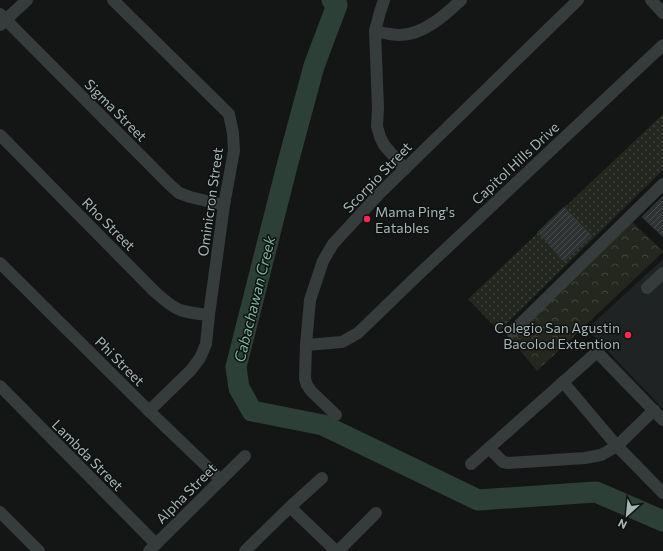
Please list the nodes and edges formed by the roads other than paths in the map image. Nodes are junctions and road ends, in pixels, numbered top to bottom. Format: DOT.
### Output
graph roads {
  1 [pos="27,0"];
  2 [pos="113,0"];
  3 [pos="384,0"];
  4 [pos="461,0"];
  5 [pos="578,0"];
  6 [pos="651,0"];
  7 [pos="663,13"];
  8 [pos="2,20"];
  9 [pos="375,31"];
  10 [pos="663,45"];
  11 [pos="0,135"];
  12 [pos="405,169"];
  13 [pos="663,184"];
  14 [pos="224,205"];
  15 [pos="0,262"];
  16 [pos="663,273"];
  17 [pos="647,288"];
  18 [pos="208,315"];
  19 [pos="512,332"];
  20 [pos="306,345"];
  21 [pos="562,382"];
  22 [pos="0,386"];
  23 [pos="654,410"];
  24 [pos="149,411"];
  25 [pos="336,415"];
  26 [pos="663,420"];
  27 [pos="617,446"];
  28 [pos="489,448"];
  29 [pos="245,456"];
  30 [pos="471,464"];
  31 [pos="322,478"];
  32 [pos="221,480"];
  33 [pos="663,493"];
  34 [pos="290,507"];
  35 [pos="0,512"];
  36 [pos="376,513"];
  37 [pos="152,548"];
  38 [pos="39,551"];
  39 [pos="245,551"];
  40 [pos="337,551"];
  1 -- 8 [label="street"];
  2 -- 14 [label="street, Ominicron Street"];
  3 -- 9 [label="street"];
  4 -- 9 [label="street"];
  5 -- 12 [label="street, Scorpio Street"];
  6 -- 7 [label="street"];
  8 -- 14 [label="street, Sigma Street"];
  9 -- 12 [label="street"];
  10 -- 20 [label="street, Capitol Hills Drive"];
  11 -- 18 [label="street, Rho Street"];
  12 -- 20 [label="street, Scorpio Street"];
  13 -- 19 [label="street"];
  14 -- 18 [label="street, Ominicron Street"];
  15 -- 24 [label="street, Phi Street"];
  16 -- 17 [label="street"];
  18 -- 24 [label="street, Ominicron Street"];
  20 -- 25 [label="street, Scorpio Street"];
  21 -- 23 [label="street"];
  21 -- 27 [label="street"];
  21 -- 28 [label="street"];
  22 -- 37 [label="street, Lambda Street"];
  23 -- 26 [label="street"];
  23 -- 27 [label="street"];
  24 -- 32 [label="street, Phi Street"];
  27 -- 28 [label="street"];
  27 -- 33 [label="street"];
  28 -- 30 [label="street"];
  29 -- 32 [label="street, Alpha Street"];
  31 -- 34 [label="street"];
  32 -- 37 [label="street, Alpha Street"];
  34 -- 39 [label="street"];
  34 -- 40 [label="street"];
  35 -- 38 [label="street"];
  36 -- 40 [label="street"];
}
